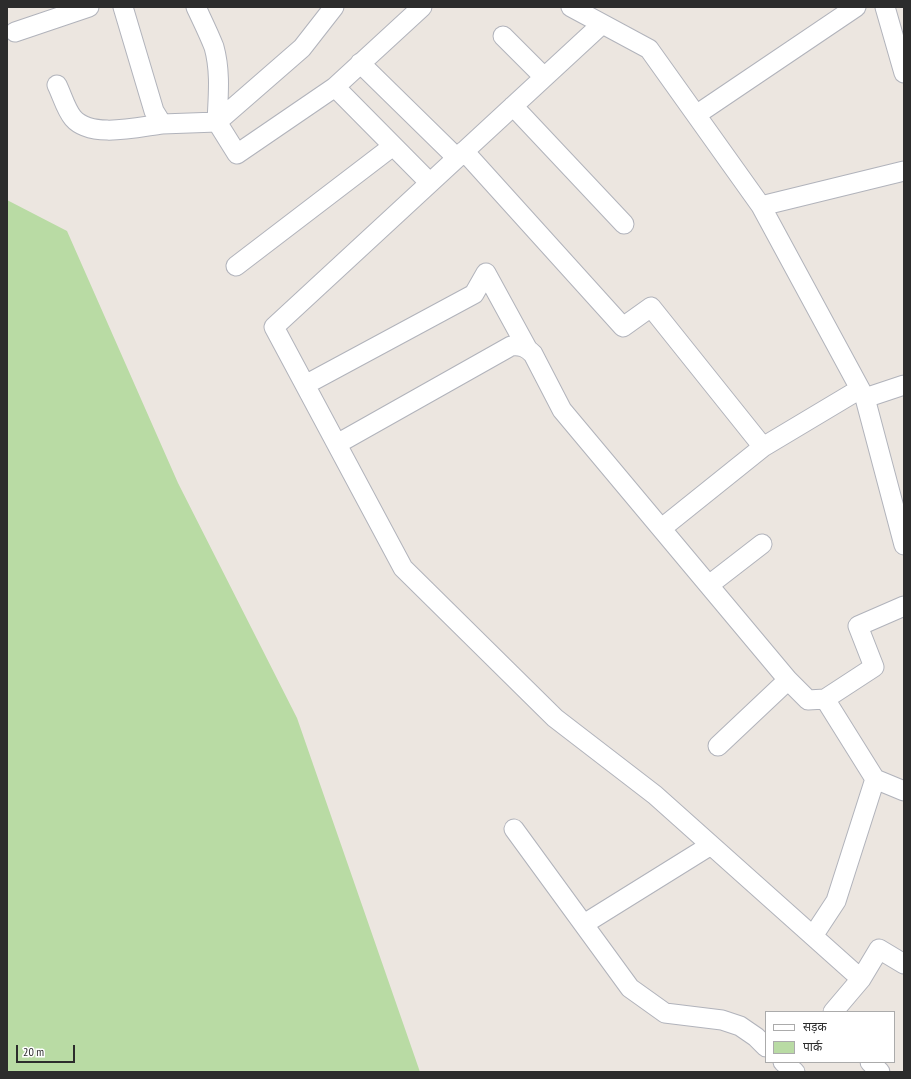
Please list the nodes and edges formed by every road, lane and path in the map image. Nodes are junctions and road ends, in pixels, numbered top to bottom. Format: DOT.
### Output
graph roads {
  1 [pos="89,7"];
  2 [pos="123,7"];
  3 [pos="196,7"];
  4 [pos="334,7"];
  5 [pos="422,7"];
  6 [pos="571,7"];
  7 [pos="856,7"];
  8 [pos="885,7"];
  9 [pos="602,24"];
  10 [pos="15,32"];
  11 [pos="503,36"];
  12 [pos="360,63"];
  13 [pos="904,73"];
  14 [pos="544,77"];
  15 [pos="57,85"];
  16 [pos="335,87"];
  17 [pos="513,106"];
  18 [pos="696,115"];
  19 [pos="217,122"];
  20 [pos="162,124"];
  21 [pos="393,146"];
  22 [pos="460,155"];
  23 [pos="904,171"];
  24 [pos="430,183"];
  25 [pos="761,206"];
  26 [pos="624,224"];
  27 [pos="236,266"];
  28 [pos="527,348"];
  29 [pos="305,385"];
  30 [pos="904,385"];
  31 [pos="862,393"];
  32 [pos="337,444"];
  33 [pos="763,447"];
  34 [pos="662,528"];
  35 [pos="904,542"];
  36 [pos="762,544"];
  37 [pos="709,585"];
  38 [pos="904,606"];
  39 [pos="788,680"];
  40 [pos="825,699"];
  41 [pos="718,746"];
  42 [pos="875,779"];
  43 [pos="904,791"];
  44 [pos="514,829"];
  45 [pos="711,845"];
  46 [pos="584,924"];
  47 [pos="812,936"];
  48 [pos="904,964"];
  49 [pos="861,979"];
  50 [pos="834,1011"];
  51 [pos="765,1046"];
  52 [pos="871,1063"];
  53 [pos="880,1072"];
  1 -- 10 [label="street"];
  2 -- 20 [label="street"];
  3 -- 19 [label="street"];
  4 -- 19 [label="street"];
  5 -- 12 [label="street"];
  6 -- 9 [label="street"];
  7 -- 18 [label="street"];
  8 -- 13 [label="street"];
  9 -- 14 [label="street"];
  9 -- 18 [label="street"];
  11 -- 14 [label="street"];
  12 -- 16 [label="street"];
  12 -- 22 [label="street"];
  14 -- 17 [label="street"];
  15 -- 20 [label="street"];
  16 -- 19 [label="street"];
  16 -- 21 [label="street"];
  17 -- 22 [label="street"];
  17 -- 26 [label="street"];
  18 -- 25 [label="street"];
  19 -- 20 [label="street"];
  21 -- 24 [label="street"];
  21 -- 27 [label="street"];
  22 -- 24 [label="street"];
  22 -- 33 [label="street"];
  23 -- 25 [label="street"];
  24 -- 29 [label="street"];
  25 -- 31 [label="street"];
  28 -- 29 [label="street"];
  28 -- 32 [label="street"];
  28 -- 34 [label="street"];
  29 -- 32 [label="street"];
  30 -- 31 [label="street"];
  31 -- 33 [label="street"];
  31 -- 35 [label="street"];
  32 -- 45 [label="street"];
  33 -- 34 [label="street"];
  34 -- 37 [label="street"];
  36 -- 37 [label="street"];
  37 -- 39 [label="street"];
  38 -- 40 [label="street"];
  39 -- 40 [label="street"];
  39 -- 41 [label="street"];
  40 -- 42 [label="street"];
  42 -- 43 [label="street"];
  42 -- 47 [label="street"];
  44 -- 46 [label="street"];
  45 -- 46 [label="street"];
  45 -- 47 [label="street"];
  46 -- 51 [label="street"];
  47 -- 49 [label="street"];
  48 -- 49 [label="street"];
  49 -- 50 [label="street"];
  52 -- 53 [label="street"];
}
